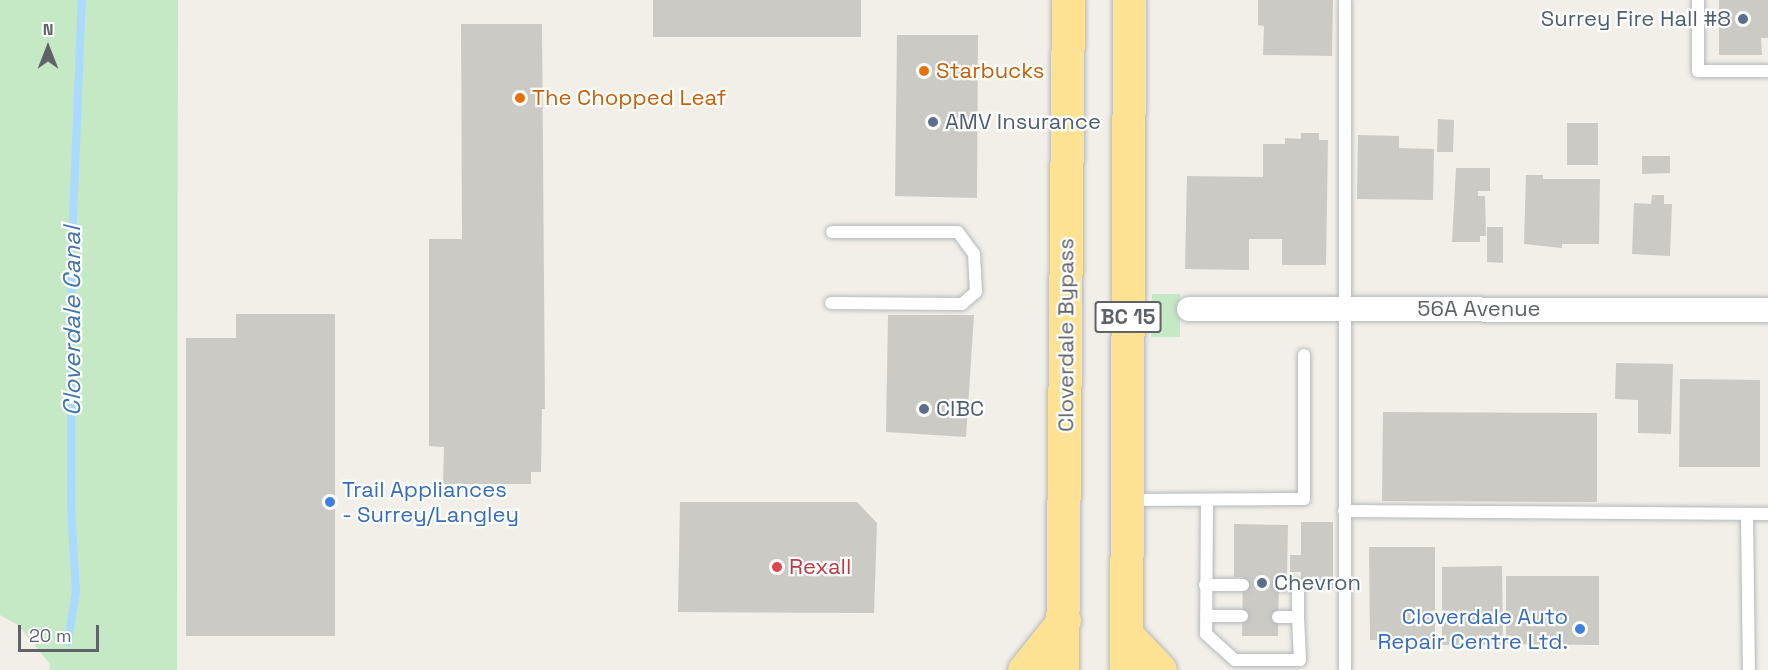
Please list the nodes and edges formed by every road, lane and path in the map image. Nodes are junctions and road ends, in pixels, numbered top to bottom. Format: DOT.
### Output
graph roads {
  1 [pos="1068,0"];
  2 [pos="1129,0"];
  3 [pos="1345,0"];
  4 [pos="1698,0"];
  5 [pos="1768,71"];
  6 [pos="832,232"];
  7 [pos="831,303"];
  8 [pos="1189,309"];
  9 [pos="1343,309"];
  10 [pos="1768,310"];
  11 [pos="1304,355"];
  12 [pos="1127,500"];
  13 [pos="1207,501"];
  14 [pos="1344,512"];
  15 [pos="1747,514"];
  16 [pos="1768,514"];
  17 [pos="1205,585"];
  18 [pos="1243,585"];
  19 [pos="1279,585"];
  20 [pos="1206,616"];
  21 [pos="1242,616"];
  22 [pos="1278,617"];
  23 [pos="1298,617"];
  24 [pos="1064,620"];
  25 [pos="1127,635"];
  26 [pos="1300,665"];
  27 [pos="1024,670"];
  28 [pos="1062,670"];
  29 [pos="1126,670"];
  30 [pos="1160,670"];
  31 [pos="1345,670"];
  32 [pos="1749,670"];
  1 -- 24 [label="highway, Cloverdale Bypass / BC 15"];
  2 -- 12 [label="highway, BC 15"];
  3 -- 9 [label="lane"];
  4 -- 5 [label="lane"];
  6 -- 7 [label="lane"];
  8 -- 9 [label="street, 56A Avenue"];
  9 -- 10 [label="street, 56A Avenue"];
  9 -- 14 [label="lane"];
  11 -- 13 [label="lane"];
  12 -- 13 [label="lane"];
  12 -- 25 [label="highway, BC 15"];
  13 -- 17 [label="lane"];
  14 -- 15 [label="lane"];
  14 -- 31 [label="lane"];
  15 -- 16 [label="lane"];
  15 -- 32 [label="lane"];
  17 -- 18 [label="lane"];
  17 -- 20 [label="lane"];
  19 -- 23 [label="lane"];
  20 -- 21 [label="lane"];
  20 -- 26 [label="lane"];
  22 -- 23 [label="lane"];
  23 -- 26 [label="lane"];
  24 -- 27 [label="highway"];
  24 -- 28 [label="highway, Cloverdale Bypass / BC 15"];
  25 -- 29 [label="highway, BC 15"];
  25 -- 30 [label="highway"];
}
